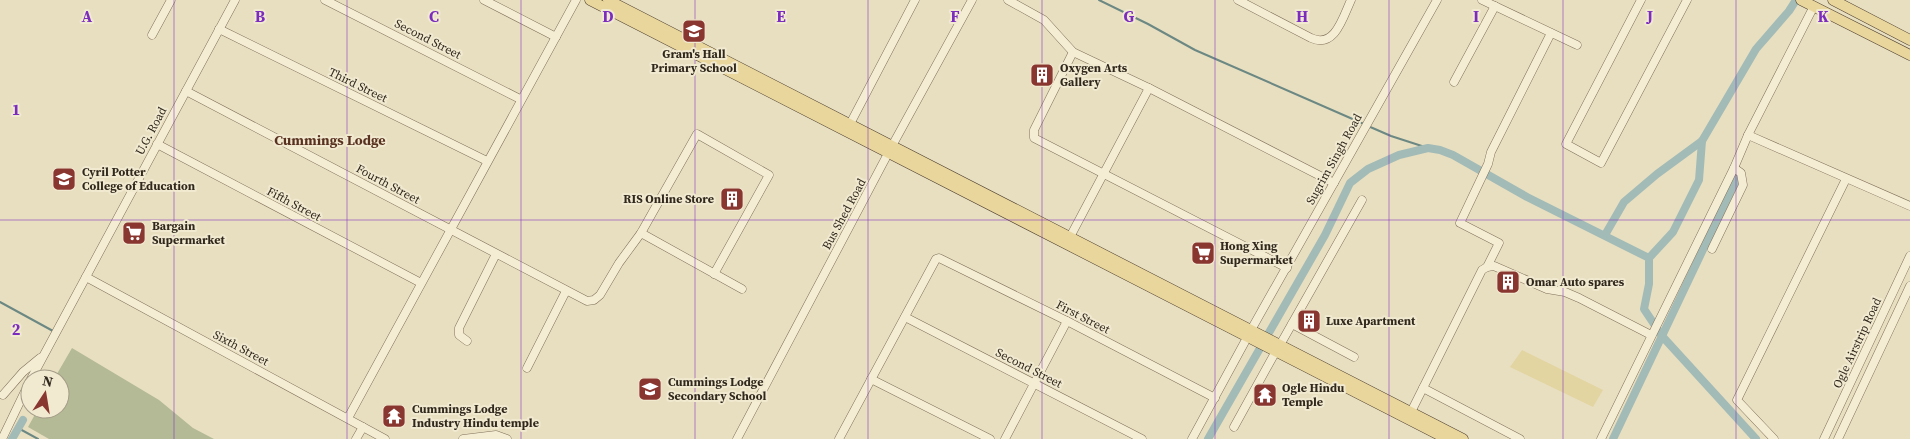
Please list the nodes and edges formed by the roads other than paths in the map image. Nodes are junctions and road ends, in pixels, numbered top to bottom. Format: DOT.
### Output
graph roads {
  1 [pos="171,0"];
  2 [pos="235,0"];
  3 [pos="324,0"];
  4 [pos="484,0"];
  5 [pos="576,0"];
  6 [pos="590,0"];
  7 [pos="608,0"];
  8 [pos="915,0"];
  9 [pos="972,0"];
  10 [pos="1008,0"];
  11 [pos="1238,0"];
  12 [pos="1351,0"];
  13 [pos="1437,0"];
  14 [pos="1482,0"];
  15 [pos="1641,0"];
  16 [pos="1687,0"];
  17 [pos="1833,0"];
  18 [pos="1808,4"];
  19 [pos="1495,6"];
  20 [pos="219,29"];
  21 [pos="1551,33"];
  22 [pos="152,35"];
  23 [pos="556,37"];
  24 [pos="1910,40"];
  25 [pos="1577,45"];
  26 [pos="1073,52"];
  27 [pos="1910,55"];
  28 [pos="1454,82"];
  29 [pos="1149,88"];
  30 [pos="186,91"];
  31 [pos="520,99"];
  32 [pos="850,124"];
  33 [pos="1748,134"];
  34 [pos="157,144"];
  35 [pos="890,150"];
  36 [pos="487,161"];
  37 [pos="1734,168"];
  38 [pos="1103,174"];
  39 [pos="1846,179"];
  40 [pos="1334,183"];
  41 [pos="1362,200"];
  42 [pos="1910,206"];
  43 [pos="450,230"];
  44 [pos="641,233"];
  45 [pos="1070,237"];
  46 [pos="1712,249"];
  47 [pos="496,254"];
  48 [pos="1910,256"];
  49 [pos="1487,267"];
  50 [pos="1287,268"];
  51 [pos="714,274"];
  52 [pos="86,276"];
  53 [pos="421,283"];
  54 [pos="1910,286"];
  55 [pos="742,289"];
  56 [pos="566,291"];
  57 [pos="905,317"];
  58 [pos="1067,321"];
  59 [pos="1292,324"];
  60 [pos="1250,333"];
  61 [pos="1652,335"];
  62 [pos="468,341"];
  63 [pos="1277,347"];
  64 [pos="44,355"];
  65 [pos="1354,357"];
  66 [pos="527,368"];
  67 [pos="37,369"];
  68 [pos="871,379"];
  69 [pos="1034,383"];
  70 [pos="1423,388"];
  71 [pos="3,395"];
  72 [pos="1214,398"];
  73 [pos="20,402"];
  74 [pos="1411,412"];
  75 [pos="348,418"];
  76 [pos="1234,426"];
  77 [pos="363,427"];
  78 [pos="2,439"];
  79 [pos="356,439"];
  80 [pos="385,439"];
  81 [pos="463,439"];
  82 [pos="507,439"];
  83 [pos="738,439"];
  84 [pos="839,439"];
  85 [pos="990,439"];
  86 [pos="1005,439"];
  87 [pos="1142,439"];
  88 [pos="1192,439"];
  89 [pos="1447,439"];
  90 [pos="1463,439"];
  91 [pos="1520,439"];
  92 [pos="1600,439"];
  93 [pos="1774,439"];
  94 [pos="1824,439"];
  95 [pos="1838,439"];
  1 -- 22 [label="street"];
  2 -- 20 [label="street, U.G. Road"];
  3 -- 31 [label="street, Second Street"];
  4 -- 23 [label="street"];
  5 -- 23 [label="street"];
  6 -- 35 [label="main road"];
  7 -- 32 [label="main road"];
  8 -- 32 [label="street"];
  9 -- 35 [label="street, Bus Shed Road"];
  10 -- 26 [label="street"];
  11 -- 12 [label="street"];
  13 -- 40 [label="street, Sugrim Singh Road"];
  14 -- 19 [label="street"];
  15 -- 16 [label="street"];
  17 -- 24 [label="main road"];
  18 -- 27 [label="main road"];
  18 -- 33 [label="street"];
  19 -- 21 [label="street"];
  19 -- 28 [label="street"];
  20 -- 30 [label="street, U.G. Road"];
  20 -- 36 [label="street, Third Street"];
  21 -- 25 [label="street"];
  21 -- 49 [label="street"];
  23 -- 31 [label="street"];
  26 -- 29 [label="street"];
  26 -- 38 [label="street"];
  29 -- 38 [label="street"];
  29 -- 40 [label="street"];
  30 -- 34 [label="street, U.G. Road"];
  30 -- 43 [label="street, Fourth Street"];
  31 -- 36 [label="street"];
  32 -- 35 [label="main road"];
  33 -- 37 [label="street"];
  33 -- 39 [label="street"];
  34 -- 52 [label="street, U.G. Road"];
  34 -- 53 [label="street, Fifth Street"];
  35 -- 45 [label="main road"];
  35 -- 60 [label="main road"];
  35 -- 83 [label="street, Bus Shed Road"];
  36 -- 43 [label="street"];
  37 -- 46 [label="street"];
  37 -- 61 [label="street"];
  38 -- 45 [label="street"];
  38 -- 50 [label="street"];
  39 -- 42 [label="street"];
  39 -- 93 [label="street"];
  40 -- 50 [label="street, Sugrim Singh Road"];
  41 -- 59 [label="street"];
  43 -- 47 [label="street, Fourth Street"];
  43 -- 53 [label="street"];
  44 -- 51 [label="street"];
  44 -- 51 [label="street"];
  44 -- 56 [label="street, Fourth Street"];
  45 -- 60 [label="main road"];
  47 -- 56 [label="street, Fourth Street"];
  47 -- 62 [label="street"];
  48 -- 94 [label="street, Ogle Airstrip Road"];
  49 -- 61 [label="street"];
  49 -- 70 [label="street"];
  50 -- 60 [label="street, Sugrim Singh Road"];
  51 -- 55 [label="street"];
  52 -- 64 [label="street, U.G. Road"];
  52 -- 75 [label="street, Sixth Street"];
  53 -- 75 [label="street"];
  54 -- 95 [label="street, Ogle Airstrip Road"];
  56 -- 66 [label="street"];
  57 -- 58 [label="street, First Street"];
  57 -- 68 [label="street"];
  57 -- 69 [label="street, Second Street"];
  58 -- 69 [label="street"];
  58 -- 72 [label="street, First Street"];
  59 -- 63 [label="street"];
  59 -- 65 [label="street"];
  60 -- 63 [label="main road"];
  60 -- 72 [label="street, Sugrim Singh Road"];
  61 -- 92 [label="street"];
  63 -- 74 [label="main road"];
  63 -- 76 [label="street"];
  63 -- 89 [label="main road"];
  64 -- 67 [label="street, U.G. Road"];
  64 -- 71 [label="street"];
  68 -- 84 [label="street"];
  68 -- 85 [label="street"];
  69 -- 86 [label="street"];
  69 -- 87 [label="street, Second Street"];
  70 -- 74 [label="street"];
  70 -- 91 [label="street"];
  72 -- 88 [label="street, Sugrim Singh Road"];
  73 -- 78 [label="street, U.G. Road"];
  74 -- 90 [label="main road"];
  75 -- 77 [label="street, Sixth Street"];
  77 -- 79 [label="street"];
  77 -- 80 [label="street, Sixth Street"];
  81 -- 82 [label="street"];
}
